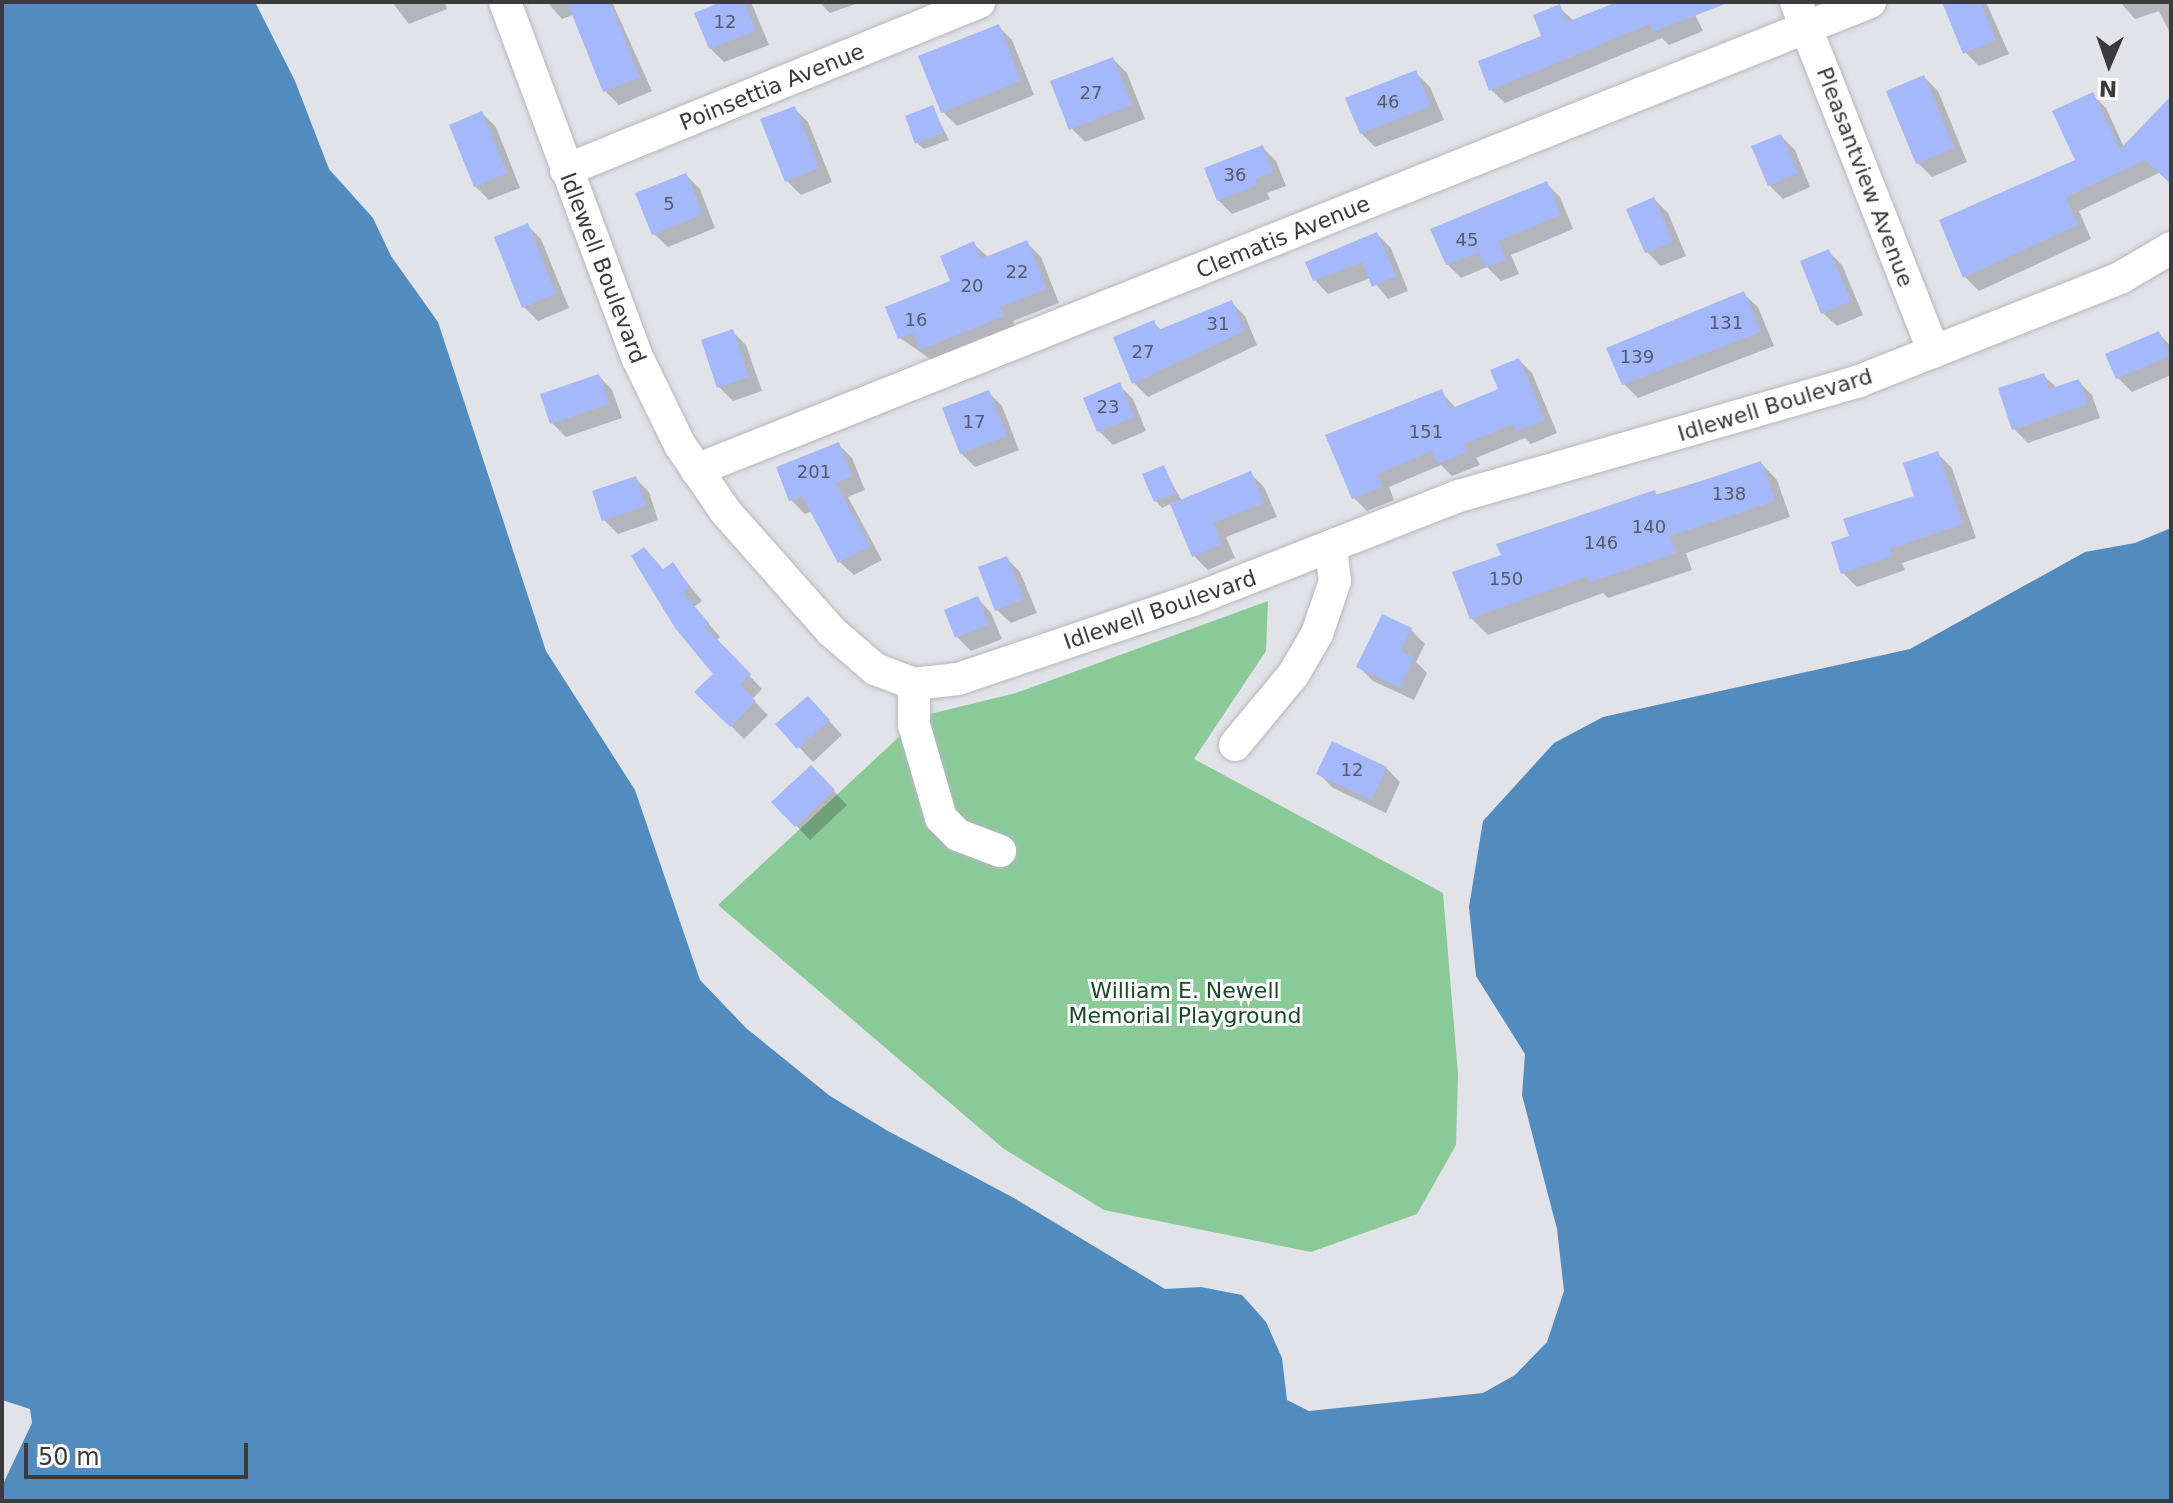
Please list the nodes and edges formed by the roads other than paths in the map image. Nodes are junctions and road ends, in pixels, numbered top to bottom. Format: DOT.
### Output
graph roads {
  1 [pos="505,2"];
  2 [pos="979,2"];
  3 [pos="1870,2"];
  4 [pos="1801,15"];
  5 [pos="566,170"];
  6 [pos="2171,248"];
  7 [pos="1934,352"];
  8 [pos="696,470"];
  9 [pos="1331,546"];
  10 [pos="914,684"];
  11 [pos="1235,745"];
  12 [pos="1000,851"];
  1 -- 5 [label="street, Idlewell Boulevard"];
  2 -- 5 [label="street, Poinsettia Avenue"];
  3 -- 4 [label="street, Clematis Avenue"];
  4 -- 7 [label="street, Pleasantview Avenue"];
  4 -- 8 [label="street, Clematis Avenue"];
  5 -- 8 [label="street, Idlewell Boulevard"];
  6 -- 7 [label="street, Idlewell Boulevard"];
  7 -- 9 [label="street, Idlewell Boulevard"];
  8 -- 10 [label="street, Idlewell Boulevard"];
  9 -- 10 [label="street, Idlewell Boulevard"];
  9 -- 11 [label="street"];
  10 -- 12 [label="street"];
}
